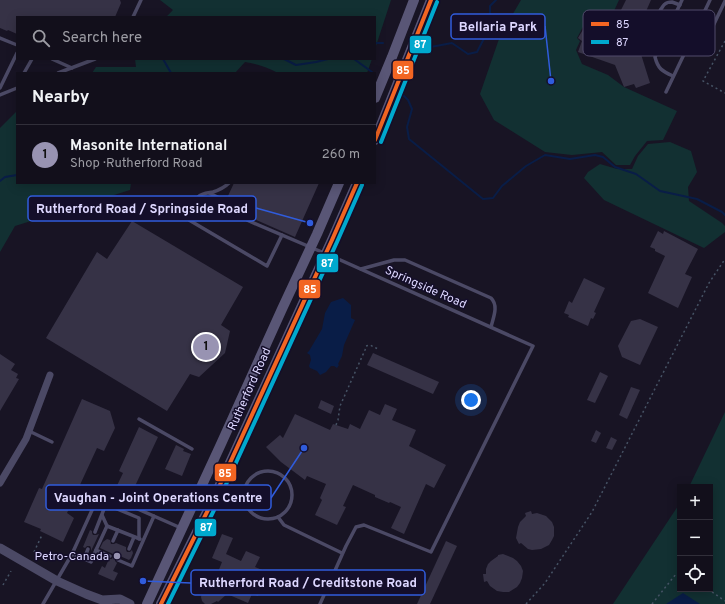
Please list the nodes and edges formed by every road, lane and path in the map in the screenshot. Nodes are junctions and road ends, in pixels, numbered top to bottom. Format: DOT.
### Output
graph roads {
  1 [pos="141,0"];
  2 [pos="414,0"];
  3 [pos="431,0"];
  4 [pos="682,0"];
  5 [pos="710,0"];
  6 [pos="725,1"];
  7 [pos="680,5"];
  8 [pos="661,10"];
  9 [pos="678,10"];
  10 [pos="705,10"];
  11 [pos="133,16"];
  12 [pos="715,22"];
  13 [pos="0,38"];
  14 [pos="725,41"];
  15 [pos="16,45"];
  16 [pos="16,55"];
  17 [pos="655,56"];
  18 [pos="683,56"];
  19 [pos="31,60"];
  20 [pos="54,60"];
  21 [pos="92,60"];
  22 [pos="72,68"];
  23 [pos="25,72"];
  24 [pos="61,72"];
  25 [pos="673,76"];
  26 [pos="0,88"];
  27 [pos="16,88"];
  28 [pos="666,92"];
  29 [pos="725,92"];
  30 [pos="0,95"];
  31 [pos="376,96"];
  32 [pos="376,138"];
  33 [pos="228,184"];
  34 [pos="339,184"];
  35 [pos="357,184"];
  36 [pos="208,193"];
  37 [pos="226,201"];
  38 [pos="243,214"];
  39 [pos="282,235"];
  40 [pos="311,247"];
  41 [pos="326,254"];
  42 [pos="725,259"];
  43 [pos="360,269"];
  44 [pos="491,327"];
  45 [pos="378,349"];
  46 [pos="50,375"];
  47 [pos="139,419"];
  48 [pos="336,425"];
  49 [pos="29,431"];
  50 [pos="52,442"];
  51 [pos="192,449"];
  52 [pos="0,483"];
  53 [pos="102,515"];
  54 [pos="154,516"];
  55 [pos="278,517"];
  56 [pos="107,526"];
  57 [pos="182,528"];
  58 [pos="118,530"];
  59 [pos="95,532"];
  60 [pos="42,535"];
  61 [pos="136,538"];
  62 [pos="113,541"];
  63 [pos="143,541"];
  64 [pos="0,548"];
  65 [pos="88,549"];
  66 [pos="129,549"];
  67 [pos="96,550"];
  68 [pos="34,552"];
  69 [pos="342,553"];
  70 [pos="72,554"];
  71 [pos="108,554"];
  72 [pos="84,559"];
  73 [pos="118,560"];
  74 [pos="11,571"];
  75 [pos="287,574"];
  76 [pos="677,574"];
  77 [pos="332,577"];
  78 [pos="57,581"];
  79 [pos="3,585"];
  80 [pos="352,586"];
  81 [pos="326,591"];
  82 [pos="712,592"];
  83 [pos="725,601"];
  84 [pos="104,602"];
  85 [pos="43,604"];
  86 [pos="130,604"];
  87 [pos="148,604"];
  88 [pos="161,604"];
  89 [pos="320,604"];
  90 [pos="526,604"];
  91 [pos="652,604"];
  1 -- 11 [label="lane"];
  2 -- 31 [label="main road"];
  3 -- 32 [label="main road"];
  4 -- 7 [label="lane"];
  5 -- 10 [label="lane"];
  6 -- 12 [label="lane"];
  7 -- 8 [label="lane"];
  7 -- 9 [label="lane"];
  13 -- 15 [label="lane"];
  14 -- 29 [label="path"];
  16 -- 26 [label="lane"];
  17 -- 25 [label="lane"];
  18 -- 25 [label="lane"];
  19 -- 23 [label="lane"];
  20 -- 22 [label="lane"];
  21 -- 22 [label="lane"];
  22 -- 24 [label="lane"];
  25 -- 28 [label="lane"];
  27 -- 30 [label="lane"];
  33 -- 36 [label="lane"];
  34 -- 40 [label="main road, Rutherford Road"];
  35 -- 41 [label="main road, Rutherford Road"];
  36 -- 37 [label="lane"];
  36 -- 39 [label="lane"];
  38 -- 39 [label="lane, Springside Road"];
  39 -- 40 [label="lane, Springside Road"];
  40 -- 41 [label="lane, Springside Road"];
  40 -- 57 [label="main road, Rutherford Road"];
  41 -- 43 [label="lane, Springside Road"];
  41 -- 88 [label="main road, Rutherford Road"];
  42 -- 90 [label="path"];
  43 -- 44 [label="lane, Springside Road"];
  43 -- 44 [label="lane"];
  44 -- 69 [label="lane, Springside Road"];
  45 -- 48 [label="path"];
  46 -- 49 [label="street"];
  47 -- 51 [label="lane"];
  49 -- 50 [label="lane"];
  49 -- 52 [label="street"];
  53 -- 56 [label="lane"];
  53 -- 59 [label="lane"];
  53 -- 61 [label="lane"];
  54 -- 57 [label="lane"];
  54 -- 63 [label="lane"];
  54 -- 70 [label="lane"];
  55 -- 55 [label="lane"];
  55 -- 69 [label="lane"];
  56 -- 58 [label="lane"];
  56 -- 67 [label="lane"];
  57 -- 87 [label="main road, Rutherford Road"];
  58 -- 61 [label="lane"];
  58 -- 62 [label="lane"];
  60 -- 68 [label="path"];
  61 -- 63 [label="lane"];
  61 -- 66 [label="lane"];
  63 -- 73 [label="lane"];
  64 -- 78 [label="street"];
  65 -- 72 [label="lane"];
  67 -- 71 [label="lane"];
  67 -- 72 [label="lane"];
  69 -- 77 [label="lane"];
  70 -- 72 [label="lane"];
  70 -- 78 [label="lane"];
  74 -- 79 [label="path"];
  75 -- 81 [label="lane"];
  76 -- 91 [label="path"];
  77 -- 80 [label="lane"];
  77 -- 81 [label="lane"];
  78 -- 84 [label="street"];
  78 -- 85 [label="lane"];
  81 -- 89 [label="lane"];
  82 -- 83 [label="path"];
  84 -- 86 [label="street"];
}
